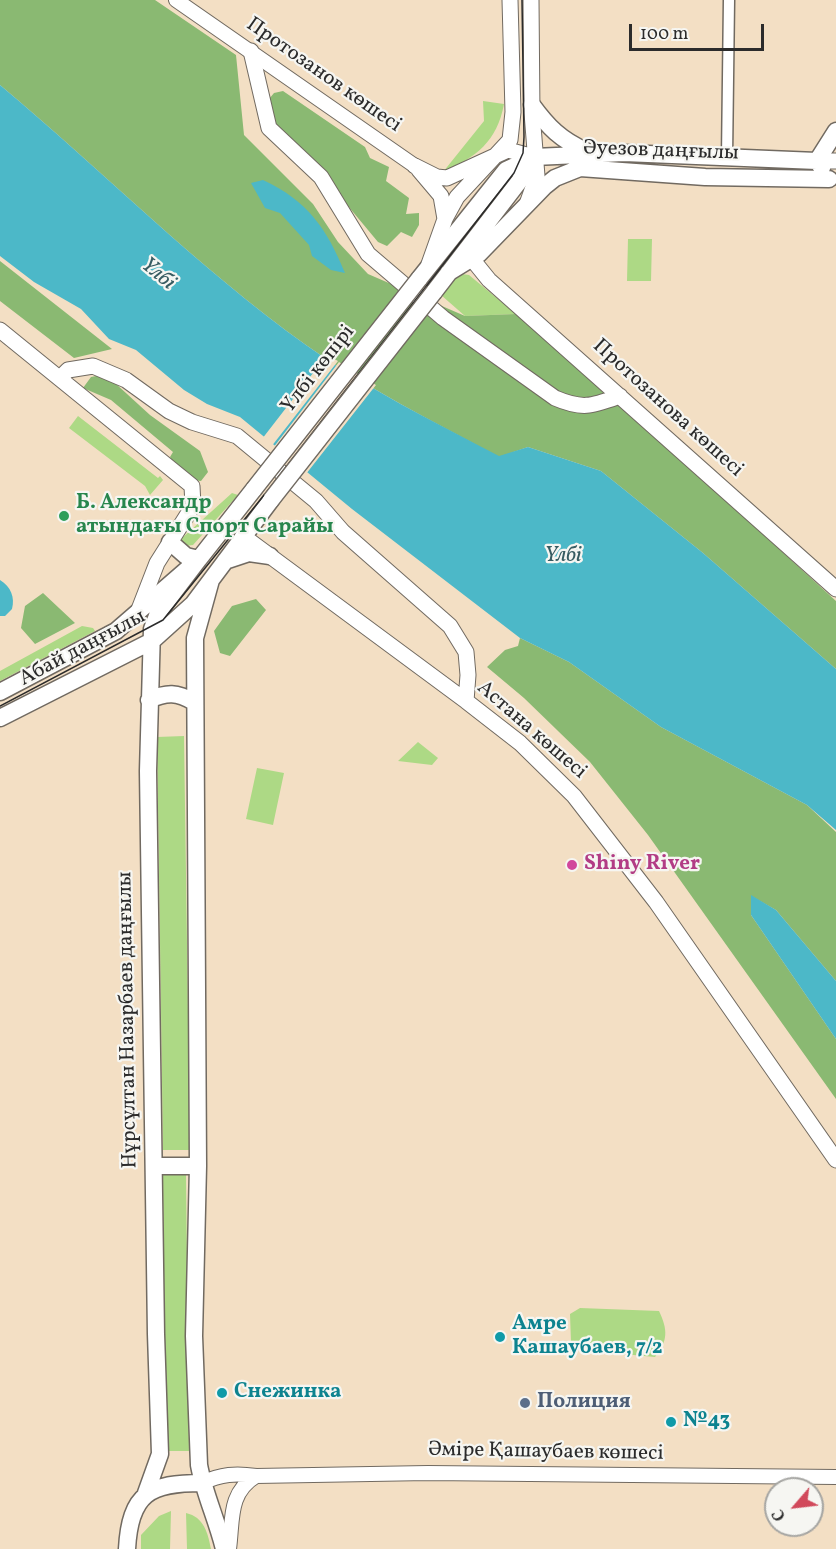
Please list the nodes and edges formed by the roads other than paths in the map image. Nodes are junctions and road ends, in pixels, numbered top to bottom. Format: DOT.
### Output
graph roads {
  1 [pos="176,0"];
  2 [pos="510,0"];
  3 [pos="531,0"];
  4 [pos="729,0"];
  5 [pos="251,51"];
  6 [pos="532,109"];
  7 [pos="512,129"];
  8 [pos="836,131"];
  9 [pos="516,151"];
  10 [pos="593,154"];
  11 [pos="493,155"];
  12 [pos="534,157"];
  13 [pos="727,158"];
  14 [pos="817,161"];
  15 [pos="836,161"];
  16 [pos="415,166"];
  17 [pos="506,170"];
  18 [pos="834,176"];
  19 [pos="527,204"];
  20 [pos="445,219"];
  21 [pos="472,259"];
  22 [pos="429,265"];
  23 [pos="448,273"];
  24 [pos="0,330"];
  25 [pos="60,378"];
  26 [pos="620,396"];
  27 [pos="254,489"];
  28 [pos="271,500"];
  29 [pos="243,536"];
  30 [pos="170,542"];
  31 [pos="270,556"];
  32 [pos="199,559"];
  33 [pos="225,561"];
  34 [pos="212,580"];
  35 [pos="836,589"];
  36 [pos="138,612"];
  37 [pos="152,641"];
  38 [pos="0,692"];
  39 [pos="149,700"];
  40 [pos="466,701"];
  41 [pos="194,702"];
  42 [pos="0,718"];
  43 [pos="836,1160"];
  44 [pos="154,1166"];
  45 [pos="198,1166"];
  46 [pos="256,1476"];
  47 [pos="836,1477"];
  48 [pos="202,1483"];
  49 [pos="146,1493"];
  50 [pos="127,1549"];
  51 [pos="224,1549"];
  52 [pos="229,1549"];
  1 -- 5 [label="street, Протозанов көшесі"];
  2 -- 7 [label="main road"];
  3 -- 6 [label="main road"];
  4 -- 13 [label="street"];
  5 -- 16 [label="street, Протозанов көшесі"];
  5 -- 26 [label="main road"];
  6 -- 10 [label="main road"];
  6 -- 12 [label="main road"];
  7 -- 9 [label="main road"];
  7 -- 11 [label="main road"];
  8 -- 14 [label="main road"];
  9 -- 11 [label="main road"];
  9 -- 12 [label="main road"];
  9 -- 17 [label="main road"];
  10 -- 12 [label="main road, Әуезов даңғылы"];
  10 -- 13 [label="main road, Әуезов даңғылы"];
  11 -- 16 [label="main road"];
  11 -- 20 [label="main road"];
  12 -- 17 [label="main road"];
  12 -- 19 [label="main road"];
  12 -- 23 [label="main road, Үлбі көпірі"];
  13 -- 14 [label="main road, Әуезов даңғылы"];
  14 -- 15 [label="main road, Әуезов даңғылы"];
  14 -- 18 [label="main road"];
  16 -- 20 [label="main road"];
  17 -- 22 [label="main road, Үлбі көпірі"];
  18 -- 19 [label="main road, Әуезов даңғылы"];
  19 -- 21 [label="main road, Әуезов даңғылы"];
  20 -- 22 [label="main road"];
  21 -- 23 [label="main road, Әуезов даңғылы"];
  21 -- 26 [label="main road, Протозанова көшесі"];
  22 -- 27 [label="main road, Үлбі көпірі, bridge"];
  23 -- 28 [label="main road, Үлбі көпірі, bridge"];
  24 -- 25 [label="main road"];
  25 -- 30 [label="main road"];
  25 -- 40 [label="main road"];
  26 -- 35 [label="main road, Протозанова көшесі"];
  27 -- 32 [label="main road, Абай даңғылы"];
  28 -- 29 [label="main road, Абай даңғылы"];
  29 -- 31 [label="main road, Астана көшесі"];
  29 -- 33 [label="main road, Абай даңғылы"];
  30 -- 32 [label="main road"];
  30 -- 36 [label="main road"];
  31 -- 33 [label="main road"];
  31 -- 40 [label="main road, Астана көшесі"];
  32 -- 36 [label="main road, Абай даңғылы"];
  32 -- 37 [label="main road, Нұрсұлтан Назарбаев даңғылы"];
  33 -- 34 [label="main road, Абай даңғылы"];
  34 -- 37 [label="main road, Абай даңғылы"];
  34 -- 41 [label="main road"];
  36 -- 38 [label="main road, Абай даңғылы"];
  37 -- 39 [label="main road, Нұрсұлтан Назарбаев даңғылы"];
  37 -- 42 [label="main road, Абай даңғылы"];
  39 -- 41 [label="main road"];
  39 -- 44 [label="main road, Нұрсұлтан Назарбаев даңғылы"];
  40 -- 43 [label="main road, Астана көшесі"];
  41 -- 45 [label="main road"];
  44 -- 45 [label="main road"];
  44 -- 49 [label="main road, Нұрсұлтан Назарбаев даңғылы"];
  45 -- 48 [label="main road"];
  46 -- 47 [label="street, Әміре Қашаубаев көшесі"];
  46 -- 48 [label="street, Әміре Қашаубаев көшесі"];
  46 -- 52 [label="street"];
  48 -- 49 [label="main road"];
  48 -- 51 [label="main road"];
  49 -- 50 [label="main road, Нұрсұлтан Назарбаев даңғылы"];
}
